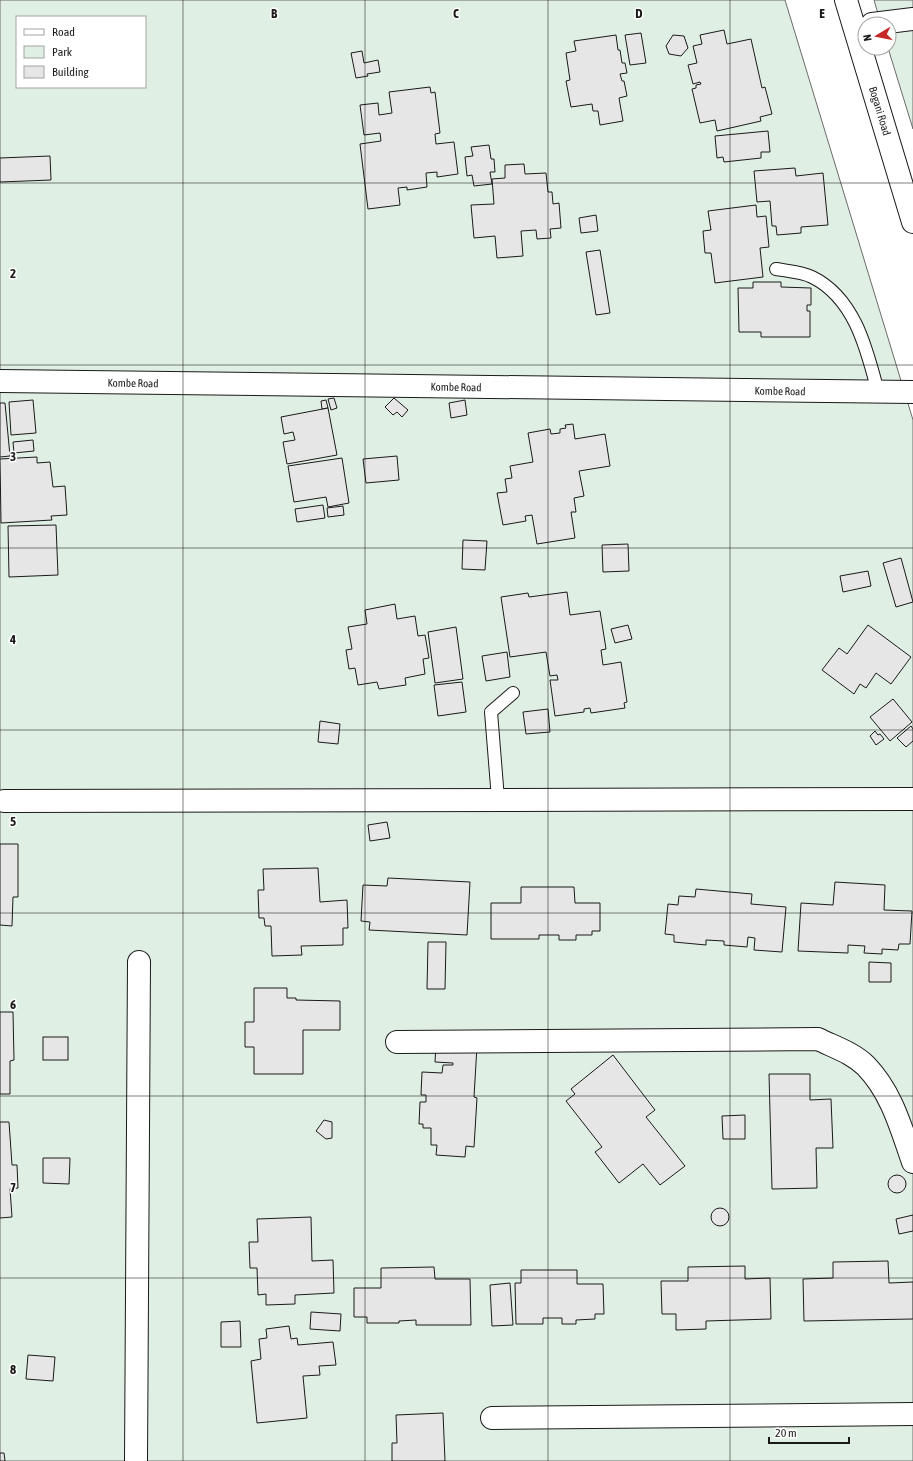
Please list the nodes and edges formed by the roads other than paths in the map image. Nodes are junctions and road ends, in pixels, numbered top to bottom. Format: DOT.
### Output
graph roads {
  1 [pos="846,0"];
  2 [pos="858,16"];
  3 [pos="913,19"];
  4 [pos="897,21"];
  5 [pos="872,56"];
  6 [pos="913,222"];
  7 [pos="776,269"];
  8 [pos="0,382"];
  9 [pos="878,392"];
  10 [pos="913,392"];
  11 [pos="513,693"];
  12 [pos="498,799"];
  13 [pos="913,799"];
  14 [pos="4,801"];
  15 [pos="139,962"];
  16 [pos="397,1042"];
  17 [pos="913,1162"];
  18 [pos="913,1414"];
  19 [pos="492,1418"];
  20 [pos="136,1461"];
  1 -- 2 [label="street, Bogani Road"];
  3 -- 4 [label="street"];
  5 -- 6 [label="street, Bogani Road"];
  7 -- 9 [label="lane"];
  8 -- 9 [label="street, Kombe Road"];
  9 -- 10 [label="street, Kombe Road"];
  11 -- 12 [label="lane"];
  12 -- 13 [label="street"];
  12 -- 14 [label="street"];
  15 -- 20 [label="street"];
  16 -- 17 [label="street"];
  18 -- 19 [label="street"];
}
